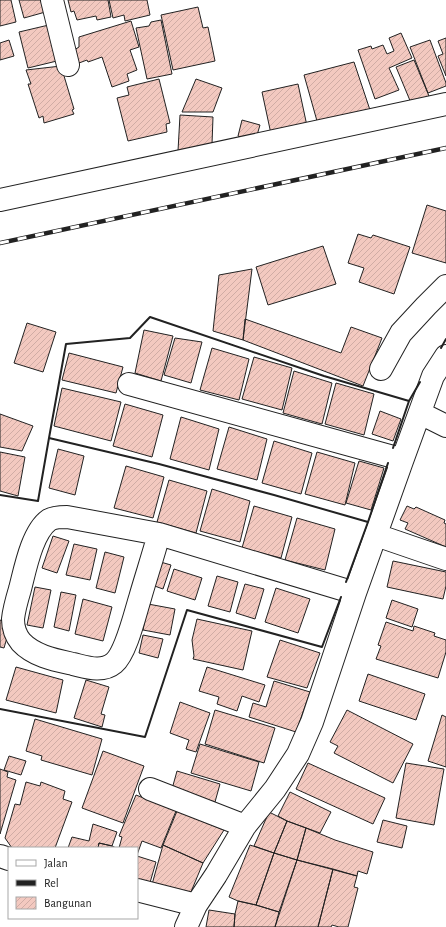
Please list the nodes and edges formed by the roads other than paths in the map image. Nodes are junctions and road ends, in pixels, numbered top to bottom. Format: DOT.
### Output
graph roads {
  1 [pos="52,0"];
  2 [pos="68,65"];
  3 [pos="446,104"];
  4 [pos="0,200"];
  5 [pos="446,286"];
  6 [pos="446,356"];
  7 [pos="380,369"];
  8 [pos="129,384"];
  9 [pos="420,413"];
  10 [pos="446,426"];
  11 [pos="402,461"];
  12 [pos="159,534"];
  13 [pos="376,535"];
  14 [pos="446,560"];
  15 [pos="355,592"];
  16 [pos="150,789"];
  17 [pos="245,826"];
  18 [pos="138,890"];
  19 [pos="196,905"];
  20 [pos="186,927"];
  1 -- 2 [label="street"];
  3 -- 4 [label="street"];
  5 -- 7 [label="street"];
  6 -- 9 [label="street"];
  8 -- 11 [label="street"];
  9 -- 10 [label="street"];
  9 -- 11 [label="street"];
  11 -- 13 [label="street"];
  12 -- 12 [label="street"];
  12 -- 15 [label="street"];
  13 -- 14 [label="street"];
  13 -- 15 [label="street"];
  15 -- 17 [label="street"];
  16 -- 17 [label="street"];
  17 -- 19 [label="street"];
  18 -- 19 [label="street"];
  19 -- 20 [label="street"];
}
